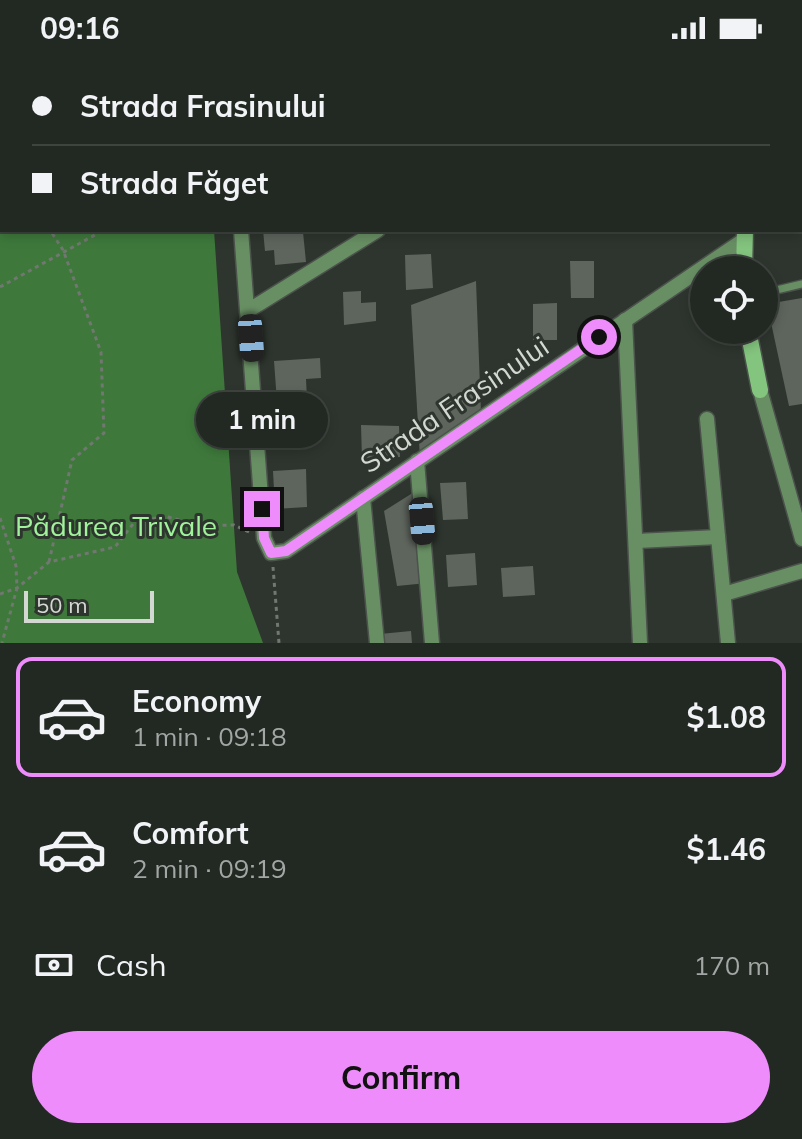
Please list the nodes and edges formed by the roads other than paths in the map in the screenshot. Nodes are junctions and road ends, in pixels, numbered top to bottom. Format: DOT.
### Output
graph roads {
  1 [pos="241,232"];
  2 [pos="375,232"];
  3 [pos="745,234"];
  4 [pos="744,256"];
  5 [pos="802,284"];
  6 [pos="778,290"];
  7 [pos="249,310"];
  8 [pos="625,320"];
  9 [pos="751,344"];
  10 [pos="760,390"];
  11 [pos="707,419"];
  12 [pos="417,461"];
  13 [pos="363,498"];
  14 [pos="718,537"];
  15 [pos="802,539"];
  16 [pos="637,541"];
  17 [pos="802,571"];
  18 [pos="724,594"];
  19 [pos="377,643"];
  20 [pos="432,643"];
  21 [pos="640,643"];
  22 [pos="728,643"];
  1 -- 7 [label="street"];
  2 -- 7 [label="street"];
  3 -- 4 [label="street"];
  3 -- 8 [label="street, Strada Frasinului"];
  5 -- 6 [label="lane"];
  7 -- 13 [label="street, Strada Frasinului"];
  8 -- 12 [label="street, Strada Frasinului"];
  8 -- 16 [label="street"];
  9 -- 10 [label="street"];
  10 -- 15 [label="street"];
  11 -- 14 [label="street"];
  12 -- 13 [label="street, Strada Frasinului"];
  12 -- 20 [label="street"];
  13 -- 19 [label="street"];
  14 -- 16 [label="street"];
  14 -- 18 [label="street"];
  16 -- 21 [label="street"];
  17 -- 18 [label="street"];
  18 -- 22 [label="street"];
}
